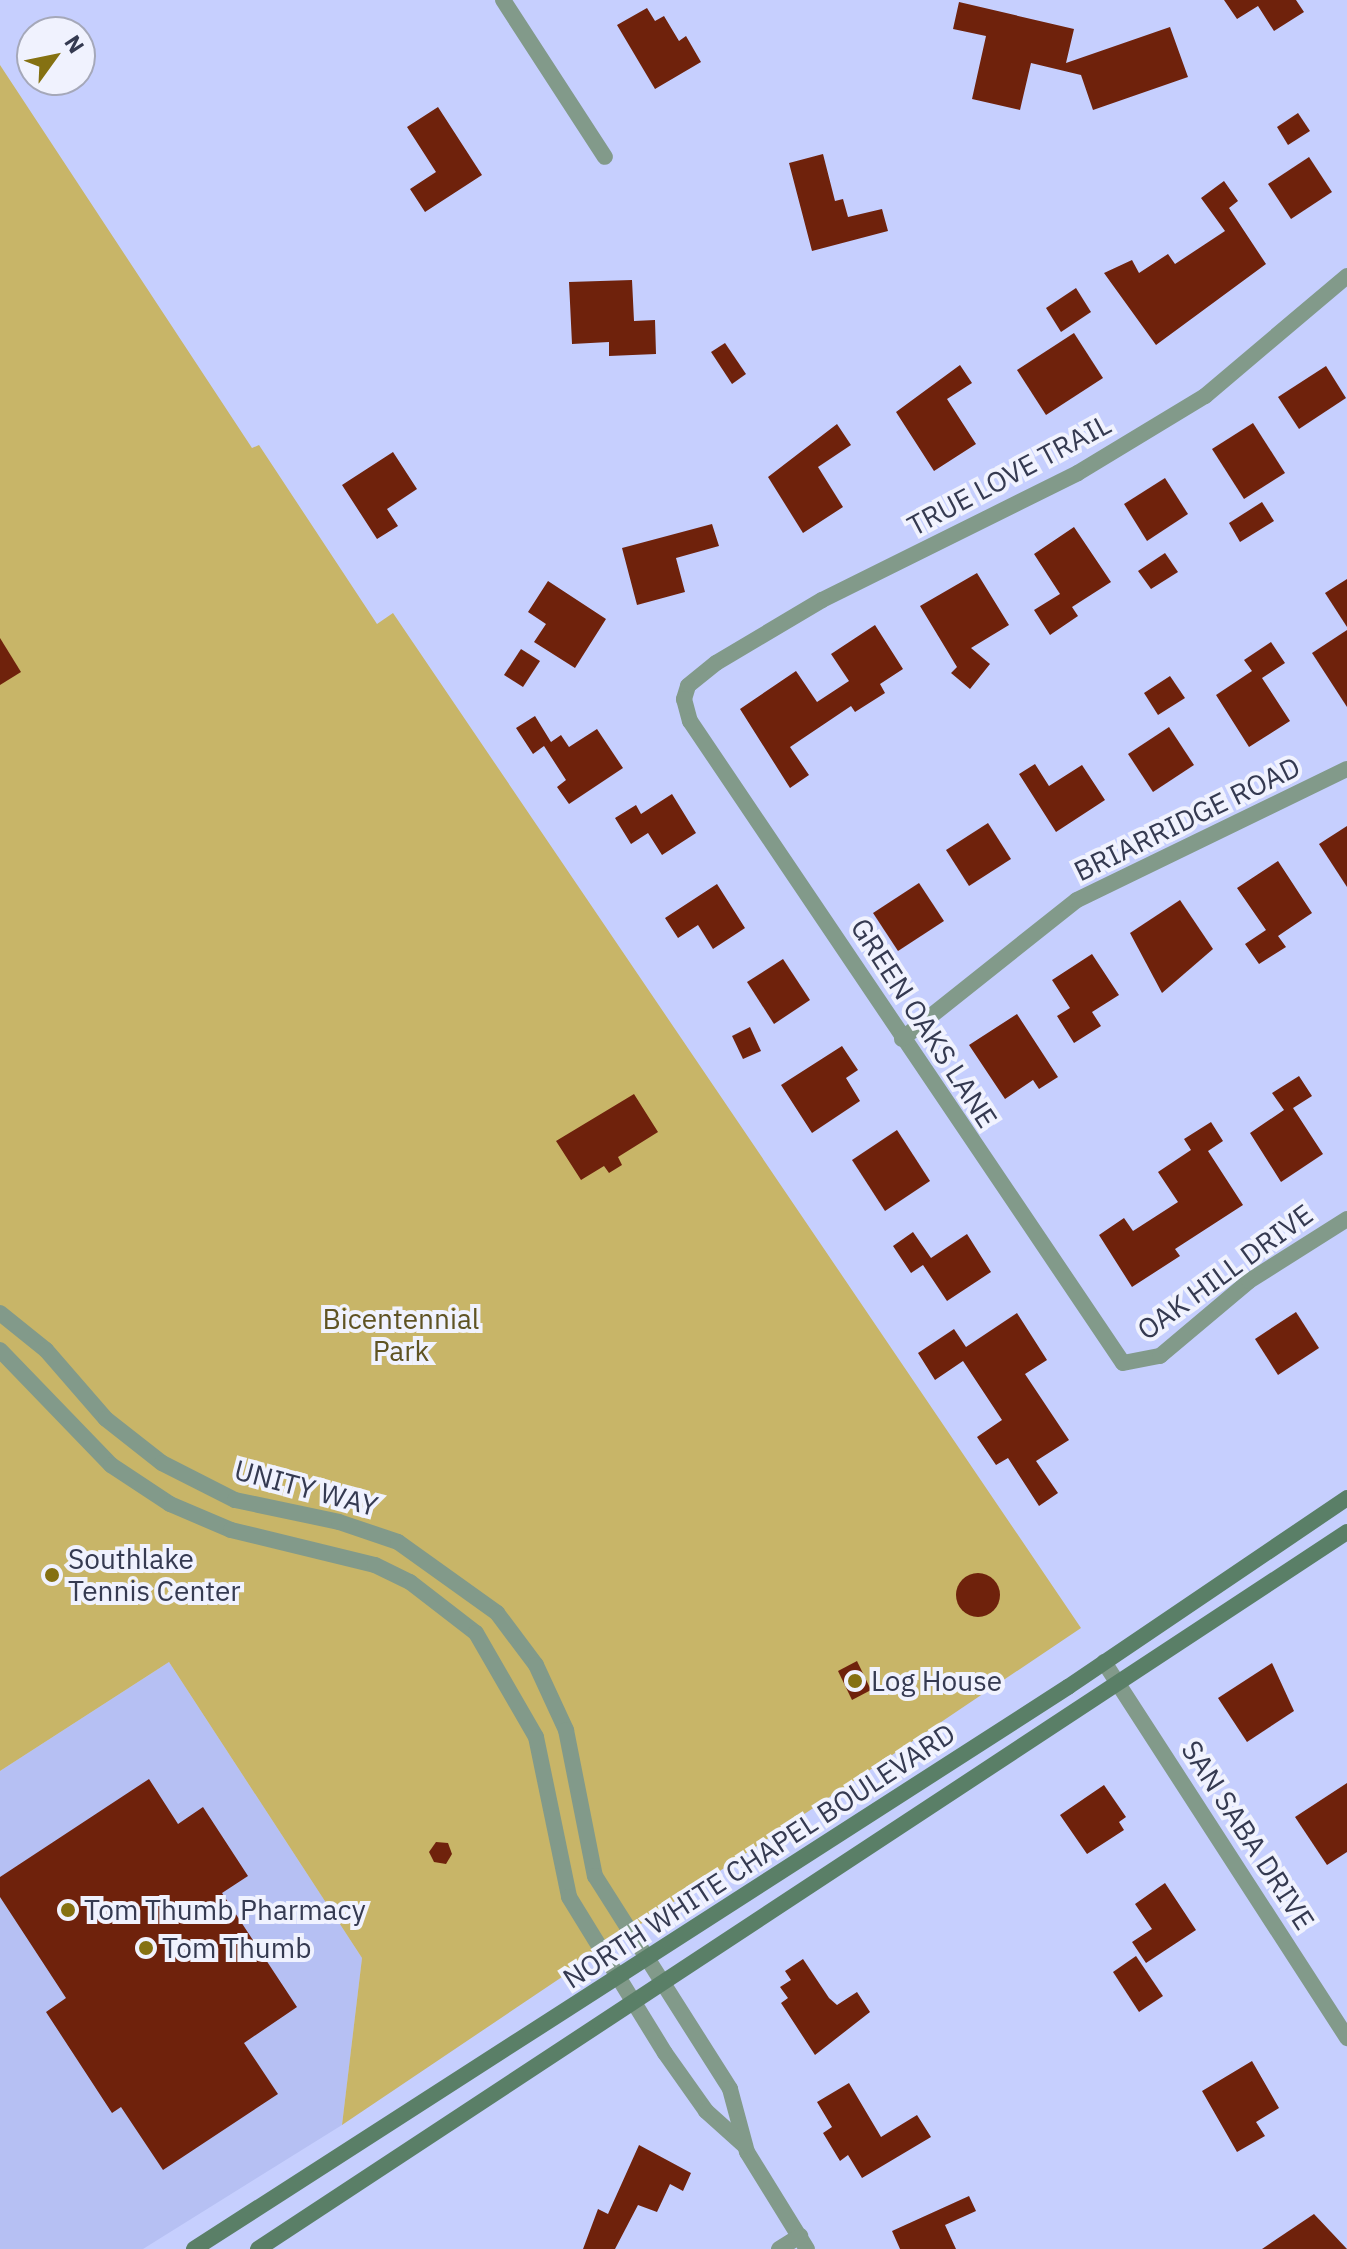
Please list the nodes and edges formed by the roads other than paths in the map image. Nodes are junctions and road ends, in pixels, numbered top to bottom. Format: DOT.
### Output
graph roads {
  1 [pos="503,0"];
  2 [pos="605,157"];
  3 [pos="1347,276"];
  4 [pos="684,699"];
  5 [pos="1347,769"];
  6 [pos="902,1039"];
  7 [pos="1347,1219"];
  8 [pos="0,1313"];
  9 [pos="0,1350"];
  10 [pos="1133,1365"];
  11 [pos="1347,1498"];
  12 [pos="1347,1532"];
  13 [pos="482,1598"];
  14 [pos="461,1618"];
  15 [pos="1104,1662"];
  16 [pos="1116,1681"];
  17 [pos="645,1961"];
  18 [pos="616,1981"];
  19 [pos="660,1983"];
  20 [pos="631,2002"];
  21 [pos="1347,2038"];
  22 [pos="746,2147"];
  23 [pos="803,2242"];
  24 [pos="194,2249"];
  25 [pos="258,2249"];
  26 [pos="779,2249"];
  1 -- 2 [label="street"];
  3 -- 4 [label="street, TRUE LOVE TRAIL"];
  4 -- 6 [label="street, GREEN OAKS LANE"];
  5 -- 6 [label="street, BRIARRIDGE ROAD"];
  6 -- 10 [label="street, GREEN OAKS LANE"];
  7 -- 10 [label="street, OAK HILL DRIVE"];
  8 -- 13 [label="street, UNITY WAY"];
  9 -- 14 [label="street, UNITY WAY"];
  11 -- 15 [label="main road, NORTH WHITE CHAPEL BOULEVARD"];
  12 -- 16 [label="main road, NORTH WHITE CHAPEL BOULEVARD"];
  13 -- 14 [label="street"];
  13 -- 17 [label="street, UNITY WAY"];
  14 -- 18 [label="street, UNITY WAY"];
  15 -- 16 [label="street, SAN SABA DRIVE"];
  15 -- 17 [label="main road, NORTH WHITE CHAPEL BOULEVARD"];
  16 -- 19 [label="main road, NORTH WHITE CHAPEL BOULEVARD"];
  16 -- 21 [label="street, SAN SABA DRIVE"];
  17 -- 18 [label="main road, NORTH WHITE CHAPEL BOULEVARD"];
  17 -- 19 [label="street, UNITY WAY"];
  18 -- 20 [label="street, UNITY WAY"];
  18 -- 24 [label="main road, NORTH WHITE CHAPEL BOULEVARD"];
  19 -- 20 [label="main road, NORTH WHITE CHAPEL BOULEVARD"];
  19 -- 22 [label="street, UNITY WAY"];
  20 -- 22 [label="street, UNITY WAY"];
  20 -- 25 [label="main road, NORTH WHITE CHAPEL BOULEVARD"];
  22 -- 23 [label="street"];
  23 -- 26 [label="street"];
}
